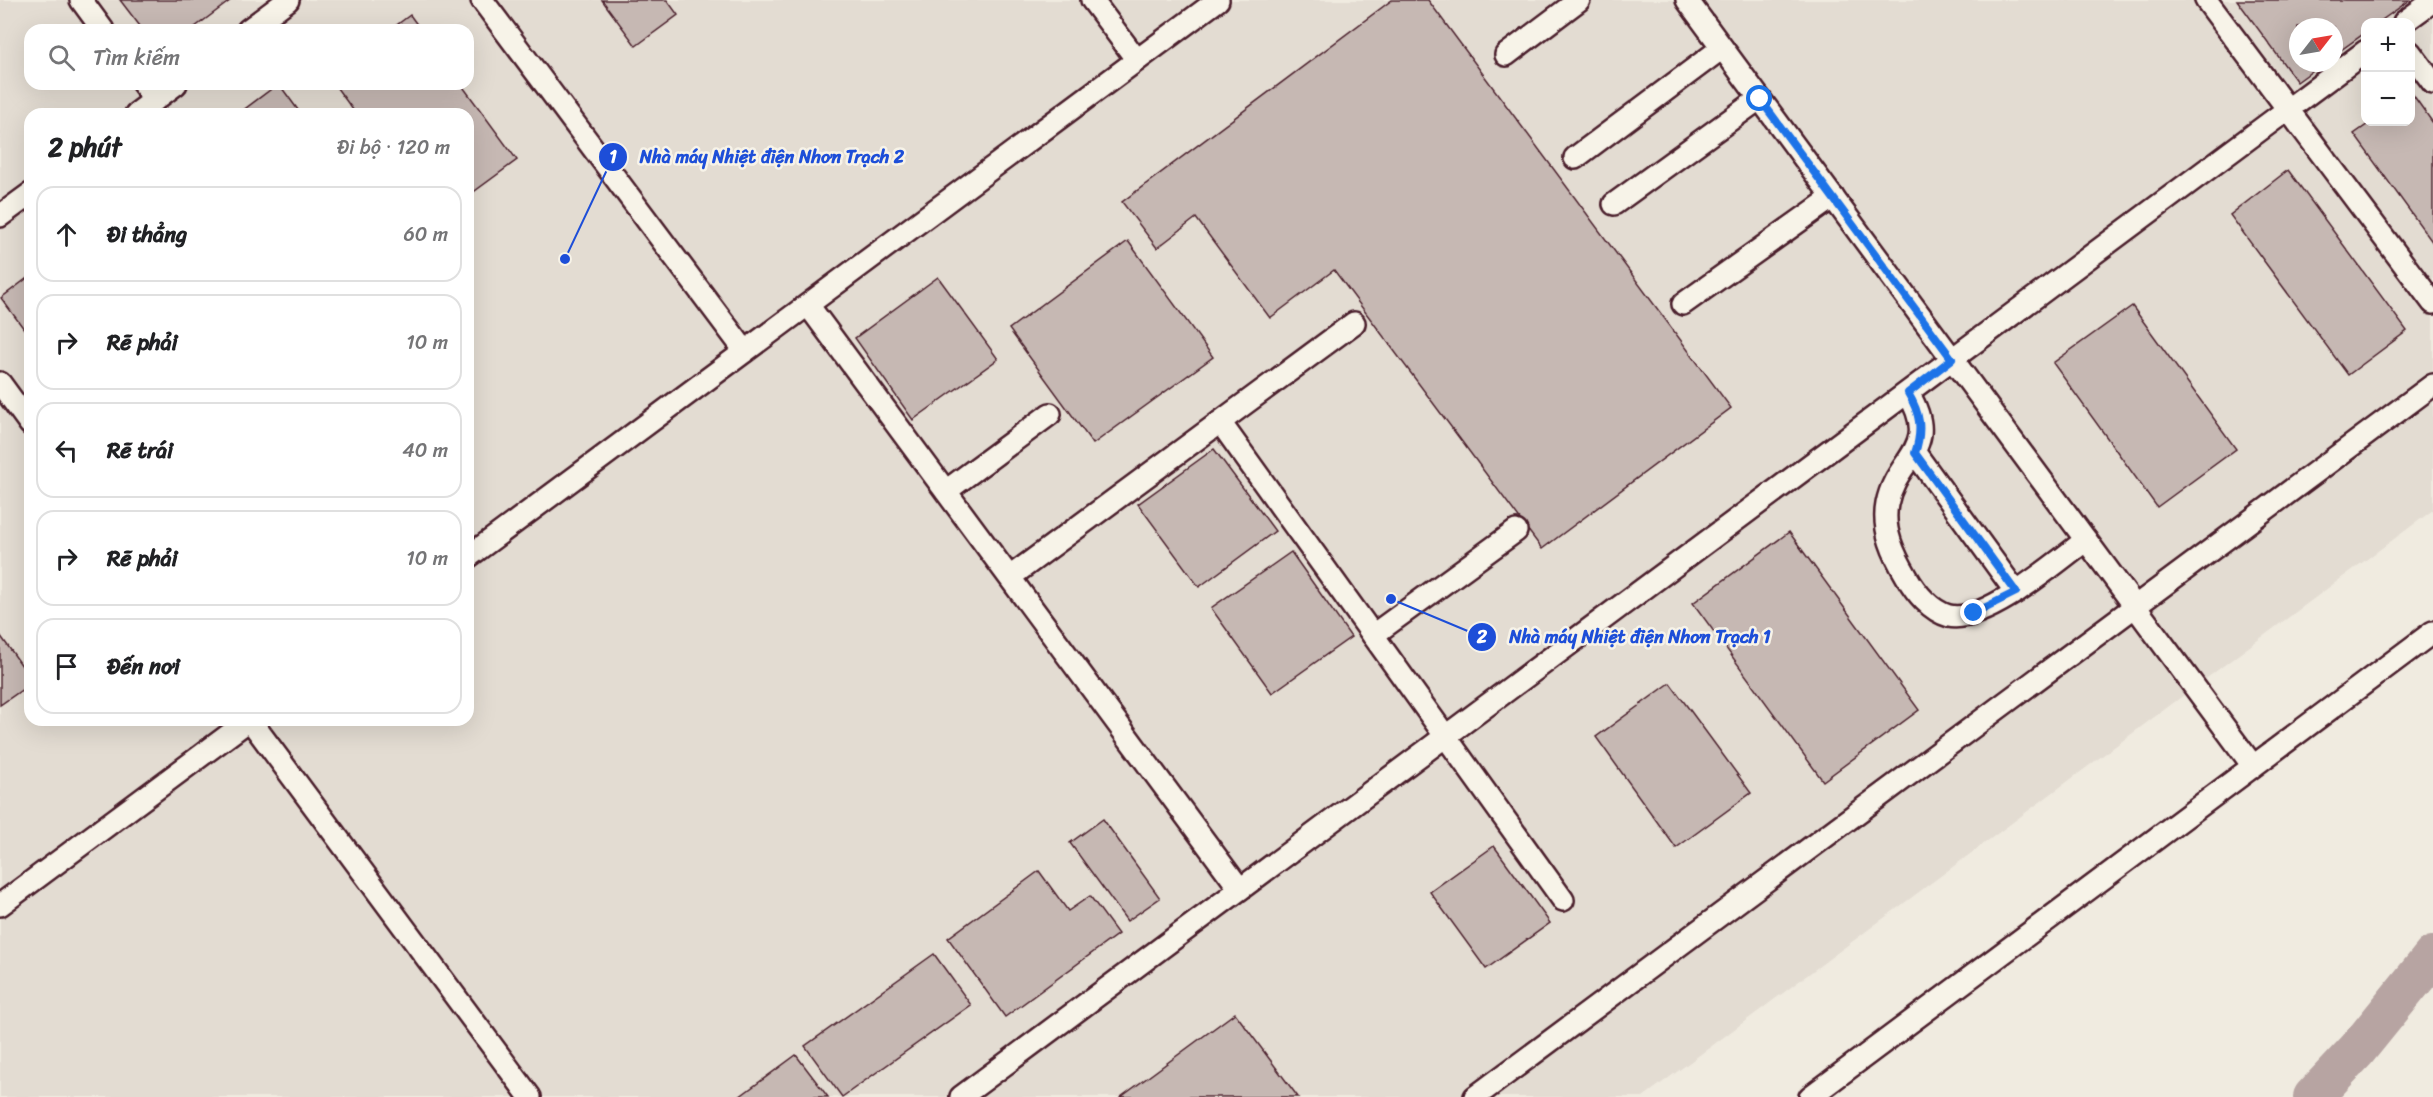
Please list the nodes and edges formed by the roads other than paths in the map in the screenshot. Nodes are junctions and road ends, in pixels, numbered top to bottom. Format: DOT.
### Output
graph roads {
  1 [pos="81,0"];
  2 [pos="288,0"];
  3 [pos="1092,0"];
  4 [pos="1218,0"];
  5 [pos="1579,0"];
  6 [pos="1687,0"];
  7 [pos="2206,0"];
  8 [pos="2433,1"];
  9 [pos="488,2"];
  10 [pos="2410,18"];
  11 [pos="99,24"];
  12 [pos="256,24"];
  13 [pos="1722,48"];
  14 [pos="2361,55"];
  15 [pos="1506,56"];
  16 [pos="2415,59"];
  17 [pos="1137,60"];
  18 [pos="2433,83"];
  19 [pos="149,92"];
  20 [pos="1760,99"];
  21 [pos="140,108"];
  22 [pos="2288,109"];
  23 [pos="1575,158"];
  24 [pos="1833,197"];
  25 [pos="24,198"];
  26 [pos="1614,204"];
  27 [pos="0,216"];
  28 [pos="2433,303"];
  29 [pos="1683,304"];
  30 [pos="808,305"];
  31 [pos="1354,323"];
  32 [pos="745,351"];
  33 [pos="1952,359"];
  34 [pos="0,383"];
  35 [pos="2433,385"];
  36 [pos="1908,393"];
  37 [pos="1050,414"];
  38 [pos="24,416"];
  39 [pos="1220,422"];
  40 [pos="1915,453"];
  41 [pos="945,491"];
  42 [pos="1516,531"];
  43 [pos="2086,540"];
  44 [pos="474,553"];
  45 [pos="1010,577"];
  46 [pos="2016,592"];
  47 [pos="2135,606"];
  48 [pos="2433,632"];
  49 [pos="1373,635"];
  50 [pos="241,726"];
  51 [pos="253,726"];
  52 [pos="1446,736"];
  53 [pos="2253,766"];
  54 [pos="1240,889"];
  55 [pos="1563,900"];
  56 [pos="0,905"];
  57 [pos="530,1097"];
  58 [pos="961,1097"];
  59 [pos="1474,1097"];
  60 [pos="1810,1097"];
  1 -- 11 [label="lane"];
  2 -- 12 [label="lane"];
  3 -- 17 [label="lane"];
  4 -- 17 [label="lane"];
  5 -- 15 [label="lane"];
  6 -- 13 [label="lane"];
  7 -- 22 [label="lane"];
  8 -- 10 [label="lane"];
  9 -- 32 [label="lane"];
  13 -- 20 [label="lane"];
  13 -- 23 [label="lane"];
  14 -- 22 [label="lane"];
  16 -- 18 [label="lane"];
  17 -- 30 [label="lane"];
  19 -- 21 [label="lane"];
  20 -- 24 [label="lane"];
  20 -- 26 [label="lane"];
  22 -- 28 [label="lane"];
  22 -- 33 [label="lane"];
  24 -- 29 [label="lane"];
  24 -- 33 [label="lane"];
  25 -- 27 [label="lane"];
  30 -- 32 [label="lane"];
  30 -- 41 [label="lane"];
  31 -- 39 [label="lane"];
  32 -- 44 [label="lane"];
  33 -- 36 [label="lane"];
  33 -- 43 [label="lane"];
  34 -- 38 [label="lane"];
  35 -- 47 [label="lane"];
  36 -- 40 [label="lane"];
  36 -- 52 [label="lane"];
  37 -- 41 [label="lane"];
  39 -- 45 [label="lane"];
  39 -- 49 [label="lane"];
  40 -- 46 [label="lane"];
  40 -- 46 [label="lane"];
  41 -- 45 [label="lane"];
  42 -- 49 [label="lane"];
  43 -- 46 [label="lane"];
  43 -- 47 [label="lane"];
  45 -- 54 [label="lane"];
  47 -- 53 [label="lane"];
  47 -- 59 [label="lane"];
  48 -- 53 [label="lane"];
  49 -- 52 [label="lane"];
  50 -- 56 [label="lane"];
  51 -- 57 [label="lane"];
  52 -- 54 [label="lane"];
  52 -- 55 [label="lane"];
  53 -- 60 [label="lane"];
  54 -- 58 [label="lane"];
}
